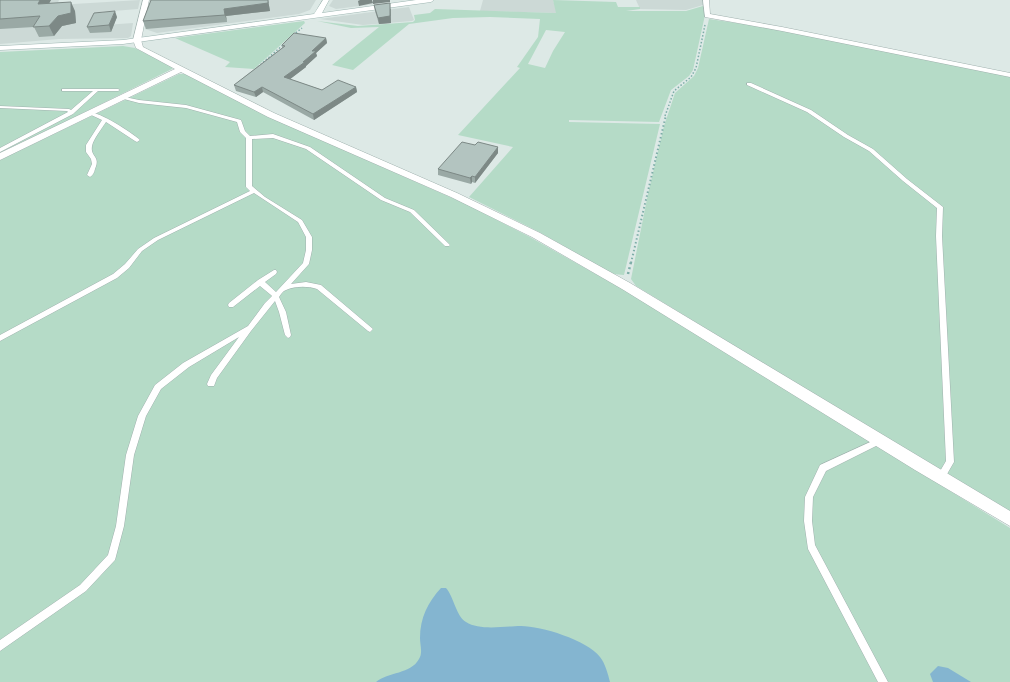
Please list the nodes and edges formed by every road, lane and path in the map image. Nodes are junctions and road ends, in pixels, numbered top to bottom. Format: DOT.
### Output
graph roads {
  1 [pos="146,0"];
  2 [pos="326,0"];
  3 [pos="431,0"];
  4 [pos="706,0"];
  5 [pos="412,1"];
  6 [pos="316,15"];
  7 [pos="707,16"];
  8 [pos="137,40"];
  9 [pos="0,48"];
  10 [pos="182,69"];
  11 [pos="255,70"];
  12 [pos="1010,75"];
  13 [pos="749,84"];
  14 [pos="64,90"];
  15 [pos="96,91"];
  16 [pos="120,94"];
  17 [pos="0,107"];
  18 [pos="91,113"];
  19 [pos="70,115"];
  20 [pos="105,119"];
  21 [pos="52,132"];
  22 [pos="249,138"];
  23 [pos="137,140"];
  24 [pos="0,150"];
  25 [pos="0,157"];
  26 [pos="90,175"];
  27 [pos="254,191"];
  28 [pos="447,245"];
  29 [pos="274,272"];
  30 [pos="260,282"];
  31 [pos="626,286"];
  32 [pos="284,288"];
  33 [pos="276,296"];
  34 [pos="231,305"];
  35 [pos="250,328"];
  36 [pos="370,329"];
  37 [pos="288,335"];
  38 [pos="0,338"];
  39 [pos="211,384"];
  40 [pos="879,441"];
  41 [pos="940,478"];
  42 [pos="1010,519"];
  43 [pos="0,646"];
  44 [pos="883,682"];
  1 -- 8 [label="street"];
  2 -- 6 [label="street"];
  3 -- 5 [label="street"];
  4 -- 7 [label="street"];
  5 -- 6 [label="street"];
  6 -- 8 [label="street"];
  6 -- 11 [label="path"];
  7 -- 12 [label="street"];
  7 -- 31 [label="path"];
  8 -- 9 [label="street"];
  8 -- 10 [label="street"];
  10 -- 16 [label="street"];
  10 -- 31 [label="street"];
  13 -- 41 [label="lane"];
  14 -- 15 [label="lane"];
  15 -- 16 [label="lane"];
  15 -- 19 [label="lane"];
  16 -- 18 [label="street"];
  16 -- 22 [label="lane"];
  17 -- 19 [label="lane"];
  18 -- 20 [label="lane"];
  18 -- 21 [label="street"];
  19 -- 21 [label="lane"];
  19 -- 24 [label="lane"];
  20 -- 23 [label="lane"];
  20 -- 26 [label="lane"];
  21 -- 25 [label="street"];
  22 -- 27 [label="lane"];
  22 -- 28 [label="lane"];
  27 -- 32 [label="lane"];
  27 -- 38 [label="lane"];
  29 -- 30 [label="lane"];
  30 -- 33 [label="lane"];
  30 -- 34 [label="lane"];
  31 -- 40 [label="street"];
  32 -- 33 [label="lane"];
  32 -- 36 [label="lane"];
  33 -- 35 [label="lane"];
  33 -- 37 [label="lane"];
  35 -- 39 [label="lane"];
  35 -- 43 [label="lane"];
  40 -- 41 [label="street"];
  40 -- 44 [label="lane"];
  41 -- 42 [label="street"];
}
